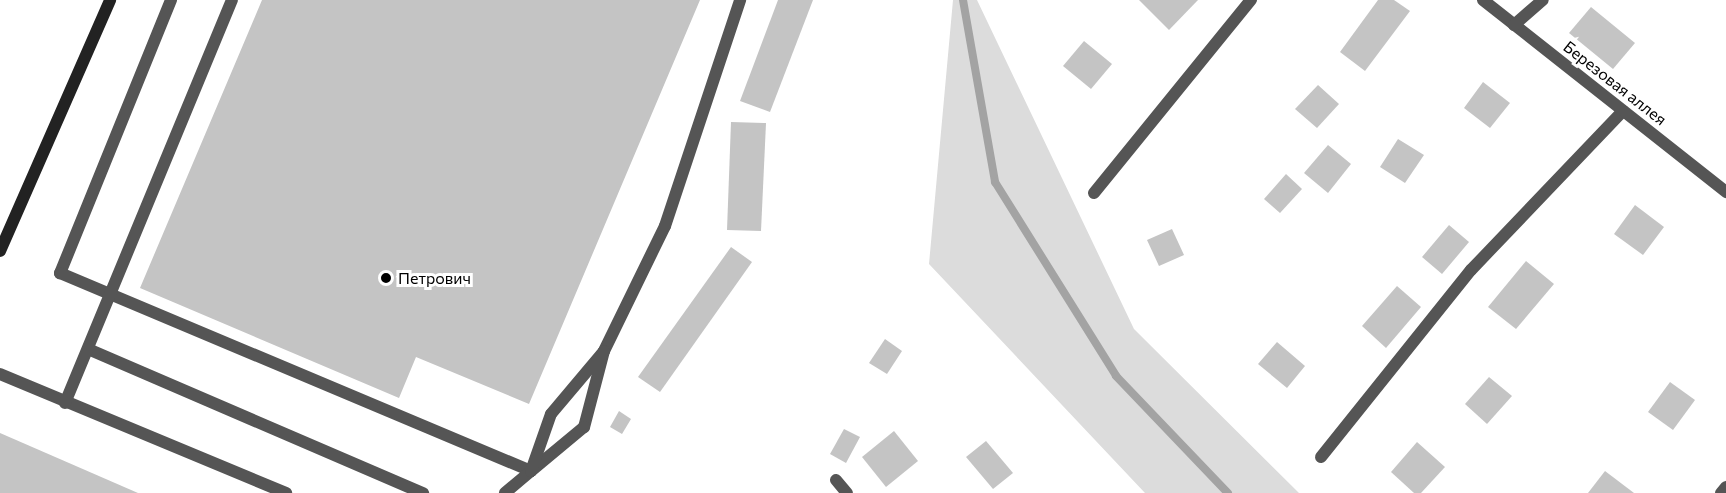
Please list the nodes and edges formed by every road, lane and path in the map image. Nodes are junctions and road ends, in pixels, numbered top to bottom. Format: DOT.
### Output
graph roads {
  1 [pos="110,0"];
  2 [pos="171,0"];
  3 [pos="232,0"];
  4 [pos="740,0"];
  5 [pos="1251,0"];
  6 [pos="1483,0"];
  7 [pos="1543,0"];
  8 [pos="1514,25"];
  9 [pos="1623,111"];
  10 [pos="1726,192"];
  11 [pos="1094,193"];
  12 [pos="0,251"];
  13 [pos="110,295"];
  14 [pos="88,349"];
  15 [pos="604,351"];
  16 [pos="0,374"];
  17 [pos="65,402"];
  18 [pos="1321,457"];
  19 [pos="531,471"];
  20 [pos="836,480"];
  21 [pos="1726,487"];
  22 [pos="285,493"];
  23 [pos="423,493"];
  24 [pos="505,493"];
  25 [pos="847,493"];
  26 [pos="1721,493"];
  1 -- 12 [label="street"];
  2 -- 13 [label="street"];
  3 -- 13 [label="street"];
  4 -- 15 [label="street"];
  5 -- 11 [label="street"];
  6 -- 8 [label="street, Березовая аллея"];
  7 -- 8 [label="street"];
  8 -- 9 [label="street, Березовая аллея"];
  9 -- 10 [label="street, Березовая аллея"];
  9 -- 18 [label="street"];
  13 -- 14 [label="street"];
  13 -- 19 [label="street"];
  14 -- 17 [label="street"];
  14 -- 23 [label="street"];
  15 -- 19 [label="street"];
  15 -- 19 [label="street"];
  16 -- 17 [label="street"];
  17 -- 22 [label="street"];
  19 -- 24 [label="street"];
  20 -- 25 [label="street"];
  21 -- 26 [label="street"];
}
